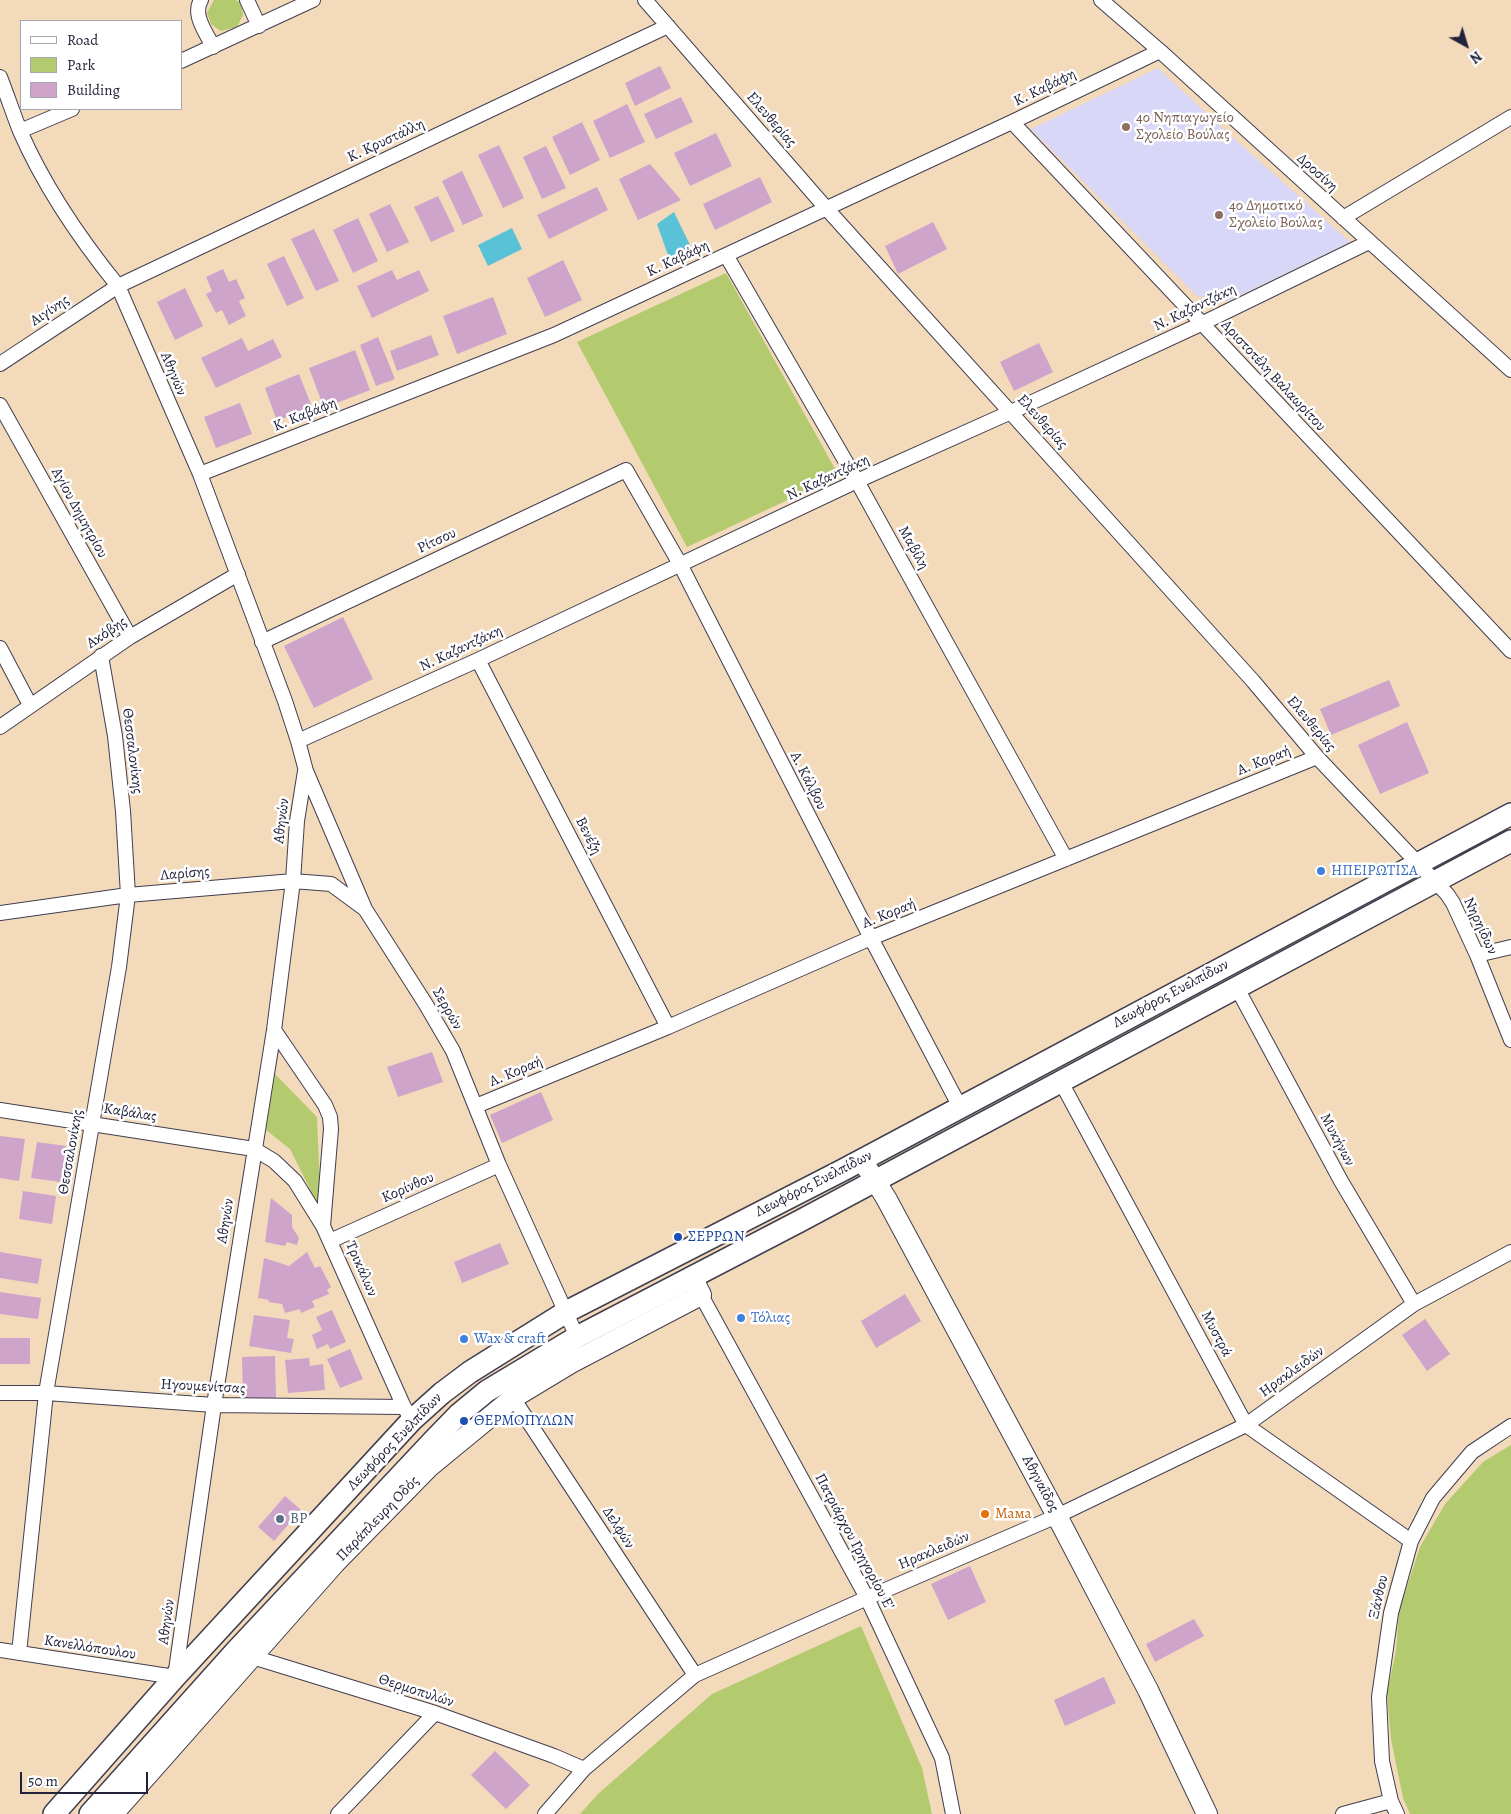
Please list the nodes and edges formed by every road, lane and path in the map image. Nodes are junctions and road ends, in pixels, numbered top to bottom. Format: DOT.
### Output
graph roads {
  1 [pos="201,0"];
  2 [pos="246,0"];
  3 [pos="313,0"];
  4 [pos="645,0"];
  5 [pos="1101,0"];
  6 [pos="259,26"];
  7 [pos="668,26"];
  8 [pos="213,47"];
  9 [pos="1160,51"];
  10 [pos="182,61"];
  11 [pos="0,77"];
  12 [pos="70,110"];
  13 [pos="1511,117"];
  14 [pos="1012,122"];
  15 [pos="20,132"];
  16 [pos="826,208"];
  17 [pos="1343,218"];
  18 [pos="1369,242"];
  19 [pos="726,255"];
  20 [pos="118,286"];
  21 [pos="1201,324"];
  22 [pos="0,364"];
  23 [pos="1511,370"];
  24 [pos="0,405"];
  25 [pos="1011,412"];
  26 [pos="626,470"];
  27 [pos="200,474"];
  28 [pos="858,481"];
  29 [pos="680,564"];
  30 [pos="238,574"];
  31 [pos="130,636"];
  32 [pos="262,642"];
  33 [pos="0,648"];
  34 [pos="1511,651"];
  35 [pos="101,656"];
  36 [pos="478,660"];
  37 [pos="285,701"];
  38 [pos="30,705"];
  39 [pos="0,727"];
  40 [pos="298,740"];
  41 [pos="1316,757"];
  42 [pos="306,770"];
  43 [pos="1511,814"];
  44 [pos="1511,841"];
  45 [pos="1066,859"];
  46 [pos="1416,863"];
  47 [pos="293,880"];
  48 [pos="1436,882"];
  49 [pos="128,895"];
  50 [pos="365,909"];
  51 [pos="0,913"];
  52 [pos="871,938"];
  53 [pos="1511,947"];
  54 [pos="1477,955"];
  55 [pos="1237,988"];
  56 [pos="668,1027"];
  57 [pos="274,1030"];
  58 [pos="1511,1040"];
  59 [pos="1062,1082"];
  60 [pos="476,1106"];
  61 [pos="960,1107"];
  62 [pos="0,1110"];
  63 [pos="93,1124"];
  64 [pos="254,1149"];
  65 [pos="862,1160"];
  66 [pos="500,1166"];
  67 [pos="875,1181"];
  68 [pos="323,1226"];
  69 [pos="330,1241"];
  70 [pos="1511,1252"];
  71 [pos="697,1286"];
  72 [pos="1414,1304"];
  73 [pos="566,1312"];
  74 [pos="576,1337"];
  75 [pos="0,1393"];
  76 [pos="46,1393"];
  77 [pos="513,1398"];
  78 [pos="214,1405"];
  79 [pos="408,1414"];
  80 [pos="1246,1425"];
  81 [pos="1511,1426"];
  82 [pos="1057,1516"];
  83 [pos="1411,1540"];
  84 [pos="867,1598"];
  85 [pos="0,1650"];
  86 [pos="19,1653"];
  87 [pos="244,1654"];
  88 [pos="695,1676"];
  89 [pos="175,1677"];
  90 [pos="435,1713"];
  91 [pos="584,1769"];
  92 [pos="1391,1800"];
  93 [pos="54,1814"];
  94 [pos="90,1814"];
  95 [pos="113,1814"];
  96 [pos="338,1814"];
  97 [pos="544,1814"];
  98 [pos="953,1814"];
  99 [pos="1207,1814"];
  100 [pos="1343,1814"];
  101 [pos="1397,1814"];
  1 -- 8 [label="street"];
  2 -- 6 [label="street"];
  3 -- 6 [label="street"];
  4 -- 7 [label="street, Ελευθερίας"];
  5 -- 9 [label="street, Δροσίνη"];
  6 -- 8 [label="street"];
  7 -- 16 [label="street, Ελευθερίας"];
  7 -- 20 [label="street, Κ. Κρυστάλλη"];
  8 -- 10 [label="street"];
  9 -- 14 [label="street, Κ. Καβάφη"];
  9 -- 17 [label="street, Δροσίνη"];
  11 -- 15 [label="street, Αθηνών"];
  12 -- 15 [label="street"];
  13 -- 17 [label="street"];
  14 -- 16 [label="street, Κ. Καβάφη"];
  14 -- 21 [label="street, Αριστοτέλη Βαλαωρίτου"];
  15 -- 20 [label="street, Αθηνών"];
  16 -- 19 [label="street, Κ. Καβάφη"];
  16 -- 25 [label="street, Ελευθερίας"];
  17 -- 18 [label="street, Δροσίνη"];
  18 -- 21 [label="street, Ν. Καζαντζάκη"];
  18 -- 23 [label="street, Δροσίνη"];
  19 -- 27 [label="street, Κ. Καβάφη"];
  19 -- 28 [label="street, Μαβίλη"];
  20 -- 22 [label="street, Αιγίνης"];
  20 -- 27 [label="street, Αθηνών"];
  21 -- 25 [label="street, Ν. Καζαντζάκη"];
  21 -- 34 [label="street, Αριστοτέλη Βαλαωρίτου"];
  24 -- 31 [label="street, Αγίου Δημητρίου"];
  25 -- 28 [label="street, Ν. Καζαντζάκη"];
  25 -- 41 [label="street, Ελευθερίας"];
  26 -- 29 [label="street, A. Κάλβου"];
  26 -- 32 [label="street, Ρίτσου"];
  27 -- 30 [label="street, Αθηνών"];
  28 -- 29 [label="street, Ν. Καζαντζάκη"];
  28 -- 45 [label="street, Μαβίλη"];
  29 -- 36 [label="street, Ν. Καζαντζάκη"];
  29 -- 52 [label="street, A. Κάλβου"];
  30 -- 31 [label="street, Ακόβης"];
  30 -- 32 [label="street, Αθηνών"];
  31 -- 35 [label="street, Ακόβης"];
  32 -- 37 [label="street, Αθηνών"];
  33 -- 38 [label="street"];
  35 -- 38 [label="street, Ακόβης"];
  35 -- 49 [label="street, Θεσσαλονίκης"];
  36 -- 40 [label="street, Ν. Καζαντζάκη"];
  36 -- 56 [label="street, Βενέζη"];
  37 -- 40 [label="street, Σερρών"];
  38 -- 39 [label="street, Ακόβης"];
  40 -- 42 [label="street, Σερρών"];
  41 -- 45 [label="street, Α. Κοραή"];
  41 -- 46 [label="street, Ελευθερίας"];
  42 -- 47 [label="street, Αθηνών"];
  42 -- 50 [label="street, Σερρών"];
  43 -- 46 [label="main road, Λεωφόρος Ευελπίδων"];
  44 -- 48 [label="main road, Λεωφόρος Ευελπίδων"];
  45 -- 52 [label="street, Α. Κοραή"];
  46 -- 48 [label="street, Νηρηίδων"];
  46 -- 61 [label="main road, Λεωφόρος Ευελπίδων"];
  47 -- 49 [label="street, Λαρίσης"];
  47 -- 50 [label="street, Λαρίσης"];
  47 -- 57 [label="street, Αθηνών"];
  48 -- 54 [label="street, Νηρηίδων"];
  48 -- 55 [label="main road, Λεωφόρος Ευελπίδων"];
  49 -- 51 [label="street, Λαρίσης"];
  49 -- 63 [label="street, Θεσσαλονίκης"];
  50 -- 60 [label="street, Σερρών"];
  52 -- 56 [label="street, Α. Κοραή"];
  52 -- 61 [label="street, A. Κάλβου"];
  53 -- 54 [label="street"];
  54 -- 58 [label="street, Νηρηίδων"];
  55 -- 59 [label="main road, Λεωφόρος Ευελπίδων"];
  55 -- 72 [label="street, Μυκήνων"];
  56 -- 60 [label="street, Α. Κοραή"];
  57 -- 64 [label="street, Αθηνών"];
  57 -- 68 [label="street"];
  59 -- 67 [label="main road, Λεωφόρος Ευελπίδων"];
  59 -- 80 [label="street, Μυστρά"];
  60 -- 66 [label="street, Σερρών"];
  61 -- 65 [label="main road, Λεωφόρος Ευελπίδων"];
  62 -- 63 [label="street, Καβάλας"];
  63 -- 64 [label="street, Καβάλας"];
  63 -- 76 [label="street, Θεσσαλονίκης"];
  64 -- 68 [label="street, Τρικάλων"];
  64 -- 78 [label="street, Αθηνών"];
  65 -- 67 [label="street, Αθηναΐδος"];
  65 -- 73 [label="main road, Λεωφόρος Ευελπίδων"];
  66 -- 69 [label="street, Κορίνθου"];
  66 -- 73 [label="street, Σερρών"];
  67 -- 71 [label="main road, Λεωφόρος Ευελπίδων"];
  67 -- 82 [label="street, Αθηναΐδος"];
  68 -- 69 [label="street, Τρικάλων"];
  69 -- 79 [label="street, Τρικάλων"];
  70 -- 72 [label="street, Ηρακλειδών"];
  71 -- 74 [label="main road, Λεωφόρος Ευελπίδων"];
  71 -- 77 [label="street, Παράπλευρη Οδός"];
  71 -- 84 [label="street, Πατριάρχου Γρηγορίου Ε'"];
  72 -- 80 [label="street, Ηρακλειδών"];
  73 -- 74 [label="street, Σερρών"];
  73 -- 79 [label="main road, Λεωφόρος Ευελπίδων"];
  74 -- 87 [label="main road, Λεωφόρος Ευελπίδων"];
  75 -- 76 [label="street, Ηγουμενίτσας"];
  76 -- 78 [label="street, Ηγουμενίτσας"];
  76 -- 86 [label="street, Θεσσαλονίκης"];
  77 -- 87 [label="street, Παράπλευρη Οδός"];
  77 -- 88 [label="street, Δελφών"];
  78 -- 79 [label="street, Ηγουμενίτσας"];
  78 -- 89 [label="street, Αθηνών"];
  79 -- 89 [label="main road, Λεωφόρος Ευελπίδων"];
  80 -- 82 [label="street, Ηρακλειδών"];
  80 -- 83 [label="street, Μυστρά"];
  81 -- 83 [label="street, Ξάνθου"];
  82 -- 84 [label="street, Ηρακλειδών"];
  82 -- 99 [label="street, Αθηναΐδος"];
  83 -- 92 [label="street, Ξάνθου"];
  84 -- 88 [label="street, Ηρακλειδών"];
  84 -- 98 [label="street, Πατριάρχου Γρηγορίου Ε'"];
  85 -- 86 [label="street, Κανελλόπουλου"];
  86 -- 89 [label="street, Κανελλόπουλου"];
  87 -- 90 [label="street, Θερμοπυλών"];
  87 -- 94 [label="main road, Λεωφόρος Ευελπίδων"];
  87 -- 95 [label="street, Παράπλευρη Οδός"];
  88 -- 91 [label="street, Ηρακλειδών"];
  89 -- 93 [label="main road, Λεωφόρος Ευελπίδων"];
  90 -- 91 [label="street, Θερμοπυλών"];
  90 -- 96 [label="street"];
  91 -- 97 [label="street, Ηρακλειδών"];
  92 -- 100 [label="street"];
  92 -- 101 [label="street, Ξάνθου"];
}
